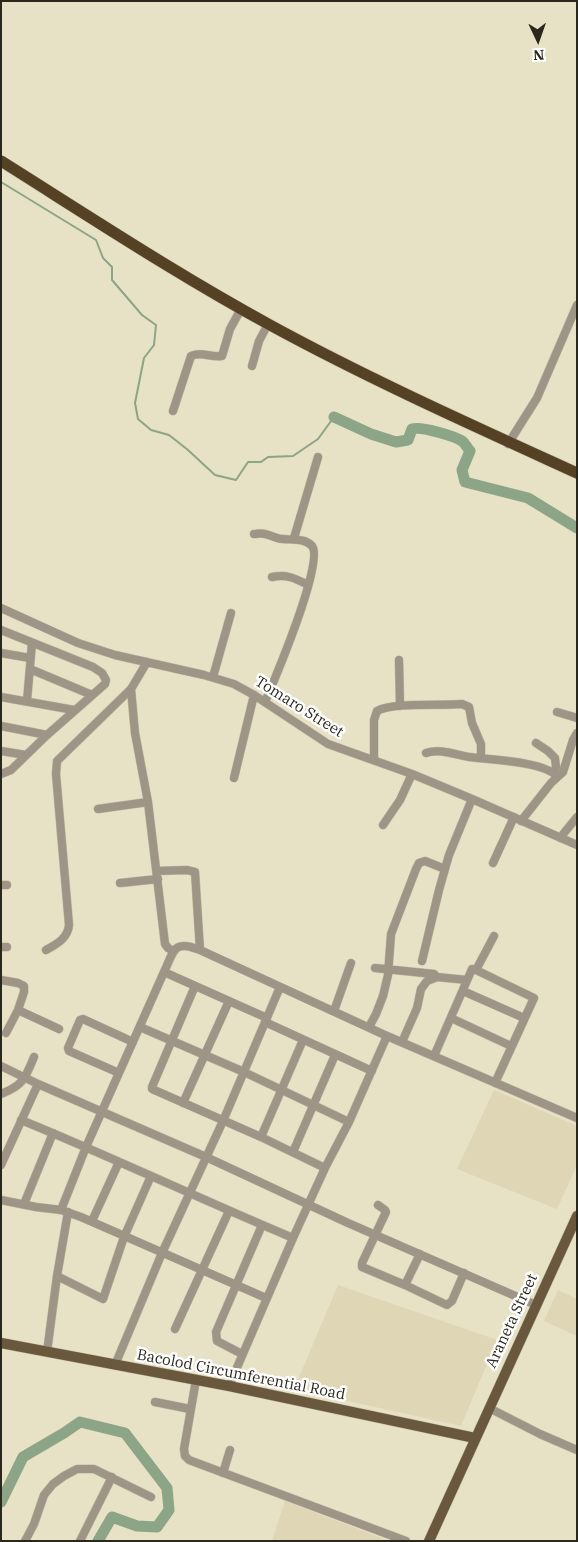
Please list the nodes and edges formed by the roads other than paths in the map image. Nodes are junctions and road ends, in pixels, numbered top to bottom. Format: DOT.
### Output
graph roads {
  1 [pos="1,161"];
  2 [pos="1,167"];
  3 [pos="51,196"];
  4 [pos="577,305"];
  5 [pos="240,311"];
  6 [pos="267,326"];
  7 [pos="252,366"];
  8 [pos="173,411"];
  9 [pos="508,444"];
  10 [pos="318,457"];
  11 [pos="577,473"];
  12 [pos="577,478"];
  13 [pos="254,534"];
  14 [pos="294,538"];
  15 [pos="272,577"];
  16 [pos="308,585"];
  17 [pos="1,608"];
  18 [pos="231,613"];
  19 [pos="1,630"];
  20 [pos="32,643"];
  21 [pos="1,653"];
  22 [pos="30,658"];
  23 [pos="399,660"];
  24 [pos="147,662"];
  25 [pos="30,669"];
  26 [pos="213,677"];
  27 [pos="131,689"];
  28 [pos="92,695"];
  29 [pos="254,695"];
  30 [pos="1,697"];
  31 [pos="28,702"];
  32 [pos="265,702"];
  33 [pos="400,706"];
  34 [pos="74,710"];
  35 [pos="557,712"];
  36 [pos="577,718"];
  37 [pos="1,726"];
  38 [pos="577,733"];
  39 [pos="47,735"];
  40 [pos="536,743"];
  41 [pos="1,751"];
  42 [pos="426,753"];
  43 [pos="26,755"];
  44 [pos="482,758"];
  45 [pos="374,760"];
  46 [pos="1,774"];
  47 [pos="412,774"];
  48 [pos="556,774"];
  49 [pos="234,778"];
  50 [pos="472,798"];
  51 [pos="148,802"];
  52 [pos="98,809"];
  53 [pos="577,817"];
  54 [pos="517,819"];
  55 [pos="383,825"];
  56 [pos="560,838"];
  57 [pos="577,845"];
  58 [pos="493,863"];
  59 [pos="445,869"];
  60 [pos="157,875"];
  61 [pos="120,883"];
  62 [pos="494,936"];
  63 [pos="46,950"];
  64 [pos="200,950"];
  65 [pos="174,951"];
  66 [pos="422,961"];
  67 [pos="351,963"];
  68 [pos="375,968"];
  69 [pos="388,969"];
  70 [pos="476,970"];
  71 [pos="164,972"];
  72 [pos="437,977"];
  73 [pos="1,980"];
  74 [pos="467,980"];
  75 [pos="195,986"];
  76 [pos="280,986"];
  77 [pos="463,991"];
  78 [pos="229,1001"];
  79 [pos="18,1010"];
  80 [pos="334,1011"];
  81 [pos="451,1018"];
  82 [pos="524,1018"];
  83 [pos="266,1020"];
  84 [pos="140,1027"];
  85 [pos="369,1027"];
  86 [pos="59,1029"];
  87 [pos="3,1032"];
  88 [pos="387,1036"];
  89 [pos="302,1040"];
  90 [pos="1,1041"];
  91 [pos="172,1041"];
  92 [pos="133,1042"];
  93 [pos="402,1042"];
  94 [pos="511,1046"];
  95 [pos="205,1055"];
  96 [pos="335,1055"];
  97 [pos="434,1056"];
  98 [pos="34,1057"];
  99 [pos="1,1066"];
  100 [pos="372,1071"];
  101 [pos="244,1072"];
  102 [pos="119,1073"];
  103 [pos="25,1078"];
  104 [pos="495,1083"];
  105 [pos="38,1084"];
  106 [pos="282,1089"];
  107 [pos="1,1094"];
  108 [pos="183,1104"];
  109 [pos="314,1104"];
  110 [pos="102,1112"];
  111 [pos="577,1118"];
  112 [pos="21,1120"];
  113 [pos="223,1121"];
  114 [pos="349,1122"];
  115 [pos="53,1133"];
  116 [pos="261,1137"];
  117 [pos="86,1146"];
  118 [pos="293,1152"];
  119 [pos="206,1157"];
  120 [pos="119,1162"];
  121 [pos="1,1165"];
  122 [pos="325,1168"];
  123 [pos="151,1176"];
  124 [pos="189,1193"];
  125 [pos="1,1200"];
  126 [pos="24,1204"];
  127 [pos="309,1204"];
  128 [pos="378,1205"];
  129 [pos="65,1211"];
  130 [pos="229,1211"];
  131 [pos="577,1216"];
  132 [pos="92,1221"];
  133 [pos="262,1226"];
  134 [pos="375,1234"];
  135 [pos="124,1237"];
  136 [pos="293,1238"];
  137 [pos="162,1252"];
  138 [pos="420,1254"];
  139 [pos="201,1270"];
  140 [pos="464,1273"];
  141 [pos="57,1276"];
  142 [pos="405,1284"];
  143 [pos="236,1285"];
  144 [pos="266,1298"];
  145 [pos="536,1305"];
  146 [pos="175,1329"];
  147 [pos="1,1344"];
  148 [pos="47,1352"];
  149 [pos="242,1354"];
  150 [pos="115,1365"];
  151 [pos="196,1380"];
  152 [pos="228,1386"];
  153 [pos="155,1402"];
  154 [pos="489,1408"];
  155 [pos="190,1409"];
  156 [pos="475,1438"];
  157 [pos="230,1450"];
  158 [pos="577,1450"];
  159 [pos="224,1473"];
  160 [pos="112,1477"];
  161 [pos="151,1497"];
  162 [pos="24,1541"];
  163 [pos="80,1541"];
  164 [pos="406,1541"];
  165 [pos="429,1541"];
  1 -- 3 [label="highway"];
  2 -- 3 [label="highway"];
  3 -- 5 [label="highway"];
  4 -- 9 [label="street"];
  5 -- 6 [label="highway"];
  5 -- 8 [label="street"];
  6 -- 7 [label="street"];
  6 -- 9 [label="highway"];
  9 -- 11 [label="highway"];
  9 -- 12 [label="highway"];
  10 -- 14 [label="street"];
  13 -- 14 [label="street"];
  14 -- 16 [label="street"];
  15 -- 16 [label="street"];
  16 -- 32 [label="street"];
  17 -- 24 [label="street, Tomaro Street"];
  18 -- 26 [label="street"];
  19 -- 20 [label="street"];
  20 -- 22 [label="street"];
  20 -- 28 [label="street"];
  21 -- 22 [label="street"];
  22 -- 25 [label="street"];
  23 -- 33 [label="street"];
  24 -- 26 [label="street, Tomaro Street"];
  24 -- 27 [label="street"];
  25 -- 28 [label="street"];
  25 -- 31 [label="street"];
  26 -- 29 [label="street, Tomaro Street"];
  27 -- 51 [label="street"];
  27 -- 63 [label="street"];
  28 -- 34 [label="street"];
  29 -- 32 [label="street, Tomaro Street"];
  29 -- 49 [label="street"];
  30 -- 31 [label="street"];
  31 -- 34 [label="street"];
  32 -- 45 [label="street, Tomaro Street"];
  33 -- 44 [label="street"];
  33 -- 45 [label="street"];
  34 -- 39 [label="street"];
  35 -- 36 [label="street"];
  37 -- 39 [label="street"];
  38 -- 48 [label="street"];
  39 -- 43 [label="street"];
  40 -- 48 [label="street"];
  41 -- 43 [label="street"];
  42 -- 44 [label="street"];
  43 -- 46 [label="street"];
  44 -- 48 [label="street"];
  45 -- 47 [label="street, Tomaro Street"];
  47 -- 50 [label="street, Tomaro Street"];
  47 -- 55 [label="street"];
  48 -- 54 [label="street"];
  50 -- 54 [label="street, Tomaro Street"];
  50 -- 59 [label="street"];
  51 -- 52 [label="street"];
  51 -- 60 [label="street"];
  53 -- 56 [label="street"];
  54 -- 56 [label="street, Tomaro Street"];
  54 -- 58 [label="street"];
  56 -- 57 [label="street, Tomaro Street"];
  59 -- 66 [label="street"];
  59 -- 69 [label="street"];
  60 -- 61 [label="street"];
  60 -- 64 [label="street"];
  60 -- 65 [label="street"];
  62 -- 70 [label="street"];
  64 -- 65 [label="street"];
  64 -- 76 [label="street"];
  65 -- 71 [label="street"];
  67 -- 80 [label="street"];
  68 -- 69 [label="street"];
  69 -- 72 [label="street"];
  69 -- 85 [label="street"];
  70 -- 74 [label="street"];
  70 -- 82 [label="street"];
  71 -- 75 [label="street"];
  71 -- 84 [label="street"];
  72 -- 74 [label="street"];
  72 -- 93 [label="street"];
  73 -- 79 [label="street"];
  74 -- 77 [label="street"];
  75 -- 78 [label="street"];
  75 -- 91 [label="street"];
  76 -- 80 [label="street"];
  76 -- 83 [label="street"];
  77 -- 81 [label="street"];
  77 -- 82 [label="street"];
  78 -- 83 [label="street"];
  78 -- 95 [label="street"];
  79 -- 86 [label="street"];
  79 -- 87 [label="street"];
  80 -- 85 [label="street"];
  81 -- 94 [label="street"];
  81 -- 97 [label="street"];
  82 -- 94 [label="street"];
  83 -- 89 [label="street"];
  83 -- 101 [label="street"];
  84 -- 91 [label="street"];
  84 -- 92 [label="street"];
  85 -- 88 [label="street"];
  87 -- 90 [label="street"];
  88 -- 93 [label="street"];
  88 -- 100 [label="street"];
  89 -- 96 [label="street"];
  89 -- 106 [label="street"];
  91 -- 95 [label="street"];
  91 -- 108 [label="street"];
  92 -- 102 [label="street"];
  92 -- 102 [label="street"];
  93 -- 97 [label="street"];
  94 -- 104 [label="street"];
  95 -- 101 [label="street"];
  95 -- 108 [label="street"];
  96 -- 100 [label="street"];
  96 -- 109 [label="street"];
  97 -- 104 [label="street"];
  98 -- 103 [label="street"];
  99 -- 103 [label="street"];
  100 -- 114 [label="street"];
  101 -- 106 [label="street"];
  101 -- 113 [label="street"];
  102 -- 110 [label="street"];
  103 -- 105 [label="street"];
  103 -- 107 [label="street"];
  104 -- 111 [label="street"];
  105 -- 110 [label="street"];
  105 -- 112 [label="street"];
  106 -- 109 [label="street"];
  106 -- 116 [label="street"];
  108 -- 113 [label="street"];
  109 -- 114 [label="street"];
  109 -- 118 [label="street"];
  110 -- 117 [label="street"];
  110 -- 119 [label="street"];
  112 -- 115 [label="street"];
  112 -- 121 [label="street"];
  113 -- 116 [label="street"];
  113 -- 119 [label="street"];
  114 -- 122 [label="street"];
  115 -- 117 [label="street"];
  115 -- 126 [label="street"];
  116 -- 118 [label="street"];
  117 -- 120 [label="street"];
  117 -- 129 [label="street"];
  118 -- 122 [label="street"];
  119 -- 124 [label="street"];
  119 -- 127 [label="street"];
  120 -- 123 [label="street"];
  120 -- 132 [label="street"];
  122 -- 127 [label="street"];
  123 -- 124 [label="street"];
  123 -- 135 [label="street"];
  124 -- 130 [label="street"];
  124 -- 137 [label="street"];
  125 -- 126 [label="street"];
  126 -- 129 [label="street"];
  127 -- 134 [label="street"];
  127 -- 136 [label="street"];
  128 -- 134 [label="street"];
  129 -- 132 [label="street"];
  129 -- 141 [label="street"];
  130 -- 133 [label="street"];
  130 -- 139 [label="street"];
  131 -- 145 [label="main road, Araneta Street"];
  132 -- 135 [label="street"];
  133 -- 136 [label="street"];
  133 -- 143 [label="street"];
  134 -- 138 [label="street"];
  134 -- 142 [label="street"];
  135 -- 137 [label="street"];
  135 -- 141 [label="street"];
  136 -- 144 [label="street"];
  137 -- 139 [label="street"];
  137 -- 150 [label="street"];
  138 -- 140 [label="street"];
  138 -- 142 [label="street"];
  139 -- 143 [label="street"];
  139 -- 146 [label="street"];
  140 -- 142 [label="street"];
  140 -- 145 [label="street"];
  141 -- 148 [label="street"];
  143 -- 144 [label="street"];
  143 -- 149 [label="street"];
  144 -- 149 [label="street"];
  145 -- 154 [label="main road, Araneta Street"];
  147 -- 148 [label="main road, Bacolod Circumferential Road"];
  148 -- 150 [label="main road, Bacolod Circumferential Road"];
  149 -- 152 [label="street"];
  150 -- 151 [label="main road, Bacolod Circumferential Road"];
  151 -- 152 [label="main road, Bacolod Circumferential Road"];
  151 -- 155 [label="street"];
  152 -- 156 [label="main road, Bacolod Circumferential Road"];
  153 -- 155 [label="street"];
  154 -- 156 [label="main road, Araneta Street"];
  154 -- 158 [label="street"];
  155 -- 159 [label="street"];
  156 -- 165 [label="main road, Araneta Street"];
  157 -- 159 [label="street"];
  159 -- 164 [label="street"];
  160 -- 161 [label="street"];
  160 -- 162 [label="street"];
  160 -- 163 [label="street"];
}
